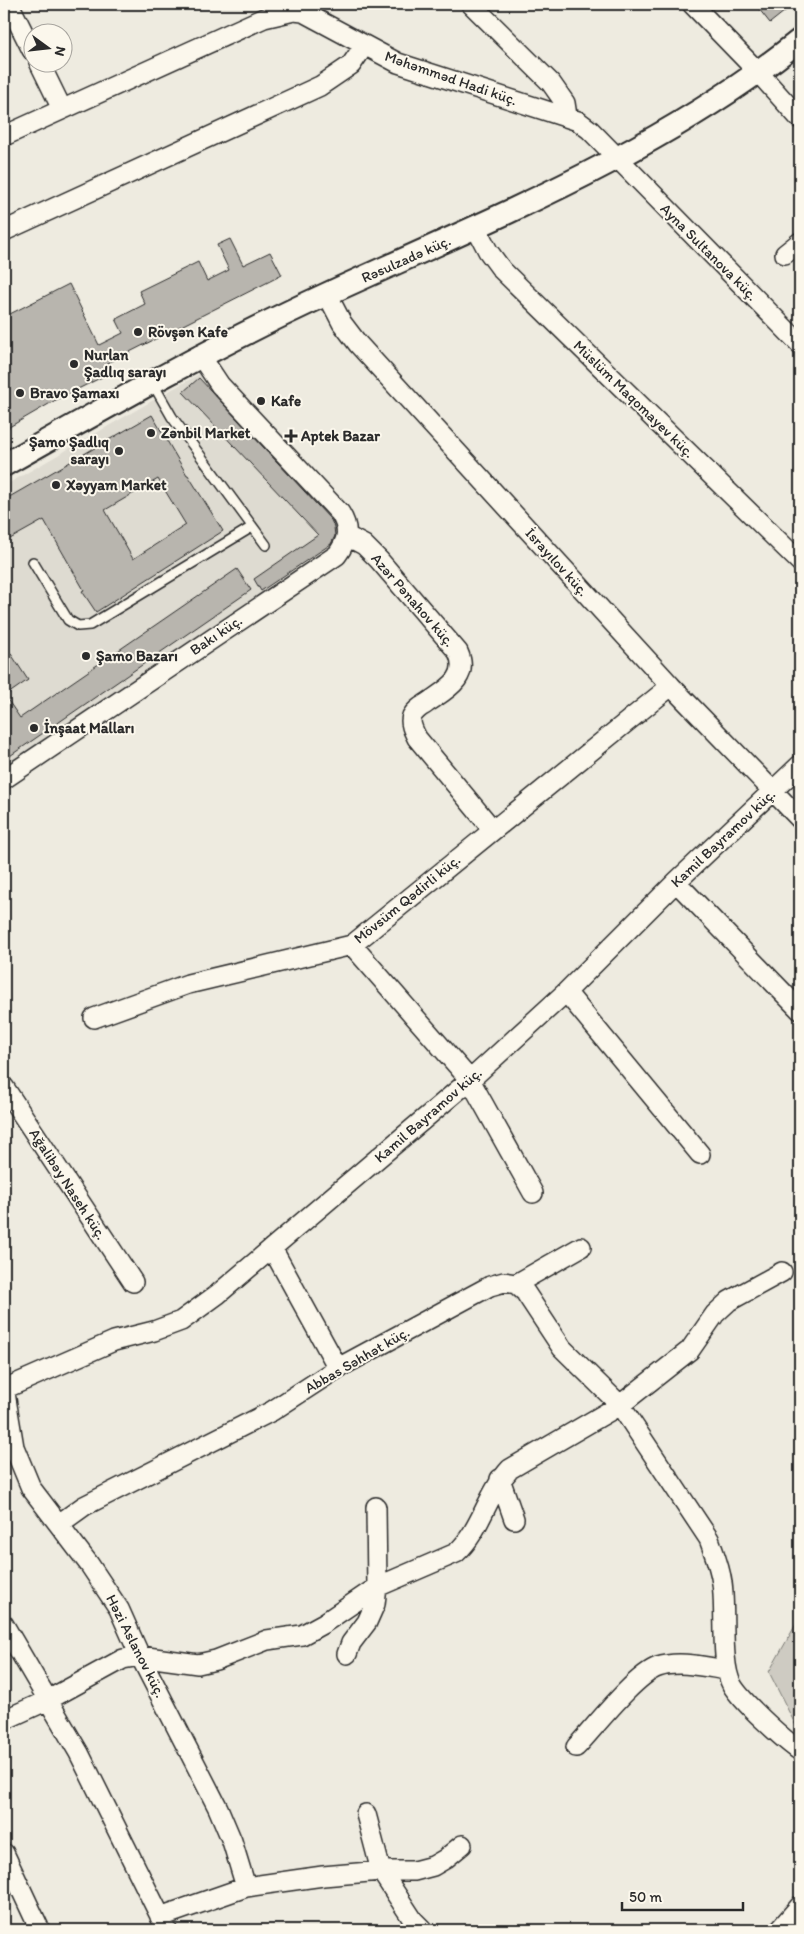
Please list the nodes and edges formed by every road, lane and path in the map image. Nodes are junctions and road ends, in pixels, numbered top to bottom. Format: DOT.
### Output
graph roads {
  1 [pos="9,4"];
  2 [pos="470,4"];
  3 [pos="692,4"];
  4 [pos="293,7"];
  5 [pos="22,30"];
  6 [pos="800,40"];
  7 [pos="364,46"];
  8 [pos="44,72"];
  9 [pos="758,72"];
  10 [pos="62,109"];
  11 [pos="567,116"];
  12 [pos="800,119"];
  13 [pos="4,136"];
  14 [pos="617,159"];
  15 [pos="476,228"];
  16 [pos="4,232"];
  17 [pos="800,242"];
  18 [pos="785,254"];
  19 [pos="327,294"];
  20 [pos="800,344"];
  21 [pos="200,355"];
  22 [pos="152,381"];
  23 [pos="4,465"];
  24 [pos="252,527"];
  25 [pos="347,536"];
  26 [pos="266,545"];
  27 [pos="33,562"];
  28 [pos="800,562"];
  29 [pos="671,686"];
  30 [pos="800,765"];
  31 [pos="4,779"];
  32 [pos="773,791"];
  33 [pos="800,819"];
  34 [pos="493,830"];
  35 [pos="676,882"];
  36 [pos="352,944"];
  37 [pos="566,992"];
  38 [pos="800,1010"];
  39 [pos="94,1018"];
  40 [pos="470,1080"];
  41 [pos="4,1087"];
  42 [pos="700,1154"];
  43 [pos="533,1193"];
  44 [pos="581,1247"];
  45 [pos="272,1248"];
  46 [pos="782,1272"];
  47 [pos="133,1282"];
  48 [pos="516,1284"];
  49 [pos="338,1368"];
  50 [pos="4,1388"];
  51 [pos="620,1405"];
  52 [pos="500,1479"];
  53 [pos="376,1507"];
  54 [pos="514,1519"];
  55 [pos="59,1524"];
  56 [pos="377,1586"];
  57 [pos="4,1625"];
  58 [pos="347,1654"];
  59 [pos="140,1656"];
  60 [pos="727,1670"];
  61 [pos="48,1700"];
  62 [pos="4,1720"];
  63 [pos="576,1747"];
  64 [pos="800,1751"];
  65 [pos="366,1814"];
  66 [pos="462,1845"];
  67 [pos="4,1853"];
  68 [pos="381,1871"];
  69 [pos="246,1887"];
  70 [pos="800,1906"];
  71 [pos="164,1924"];
  72 [pos="780,1929"];
  73 [pos="40,1930"];
  74 [pos="423,1930"];
  1 -- 5 [label="street"];
  2 -- 11 [label="street"];
  3 -- 9 [label="street"];
  4 -- 7 [label="street, Məhəmməd Hadi küç."];
  4 -- 10 [label="street, Məhəmməd Hadi küç."];
  6 -- 9 [label="street, Rəsulzadə küç."];
  7 -- 11 [label="street, Məhəmməd Hadi küç."];
  7 -- 16 [label="street"];
  8 -- 10 [label="street"];
  9 -- 12 [label="street"];
  9 -- 14 [label="street, Rəsulzadə küç."];
  10 -- 13 [label="street, Məhəmməd Hadi küç."];
  11 -- 14 [label="street, Məhəmməd Hadi küç."];
  14 -- 15 [label="street, Rəsulzadə küç."];
  14 -- 20 [label="street, Ayna Sultanova küç."];
  15 -- 19 [label="street, Rəsulzadə küç."];
  15 -- 28 [label="street, Müslüm Maqomayev küç."];
  17 -- 18 [label="street"];
  19 -- 21 [label="street, Rəsulzadə küç."];
  19 -- 29 [label="street, İsrayılov küç."];
  21 -- 22 [label="street, Rəsulzadə küç."];
  21 -- 25 [label="street"];
  22 -- 23 [label="street, Rəsulzadə küç."];
  22 -- 24 [label="lane"];
  24 -- 26 [label="lane"];
  24 -- 27 [label="lane"];
  25 -- 31 [label="street, Bakı küç."];
  25 -- 34 [label="street, Azər Pənahov küç."];
  29 -- 32 [label="street, İsrayılov küç."];
  29 -- 34 [label="street, Mövsüm Qədirli küç."];
  30 -- 32 [label="street, Kamil Bayramov küç."];
  32 -- 33 [label="street, İsrayılov küç."];
  32 -- 35 [label="street, Kamil Bayramov küç."];
  34 -- 36 [label="street, Mövsüm Qədirli küç."];
  35 -- 37 [label="street, Kamil Bayramov küç."];
  35 -- 38 [label="street"];
  36 -- 39 [label="street, Mövsüm Qədirli küç."];
  36 -- 40 [label="street"];
  37 -- 40 [label="street, Kamil Bayramov küç."];
  37 -- 42 [label="street"];
  40 -- 43 [label="street"];
  40 -- 45 [label="street, Kamil Bayramov küç."];
  41 -- 47 [label="street, Ağalibəy Naseh küç."];
  44 -- 48 [label="street"];
  45 -- 49 [label="street"];
  45 -- 50 [label="street, Kamil Bayramov küç."];
  46 -- 51 [label="street"];
  48 -- 49 [label="street, Abbas Səhhət küç."];
  48 -- 51 [label="street"];
  49 -- 55 [label="street, Abbas Səhhət küç."];
  50 -- 55 [label="street, Həzi Aslanov küç."];
  51 -- 52 [label="street"];
  51 -- 60 [label="street"];
  52 -- 54 [label="street"];
  52 -- 56 [label="street"];
  53 -- 56 [label="street"];
  55 -- 59 [label="street, Həzi Aslanov küç."];
  56 -- 58 [label="street"];
  56 -- 59 [label="street"];
  57 -- 61 [label="street"];
  59 -- 61 [label="street"];
  59 -- 69 [label="street, Həzi Aslanov küç."];
  60 -- 63 [label="street"];
  60 -- 64 [label="street"];
  61 -- 62 [label="street"];
  61 -- 71 [label="street"];
  65 -- 68 [label="street"];
  66 -- 68 [label="street"];
  67 -- 73 [label="street"];
  68 -- 69 [label="street"];
  68 -- 74 [label="street"];
  69 -- 71 [label="street"];
  70 -- 72 [label="street"];
}
